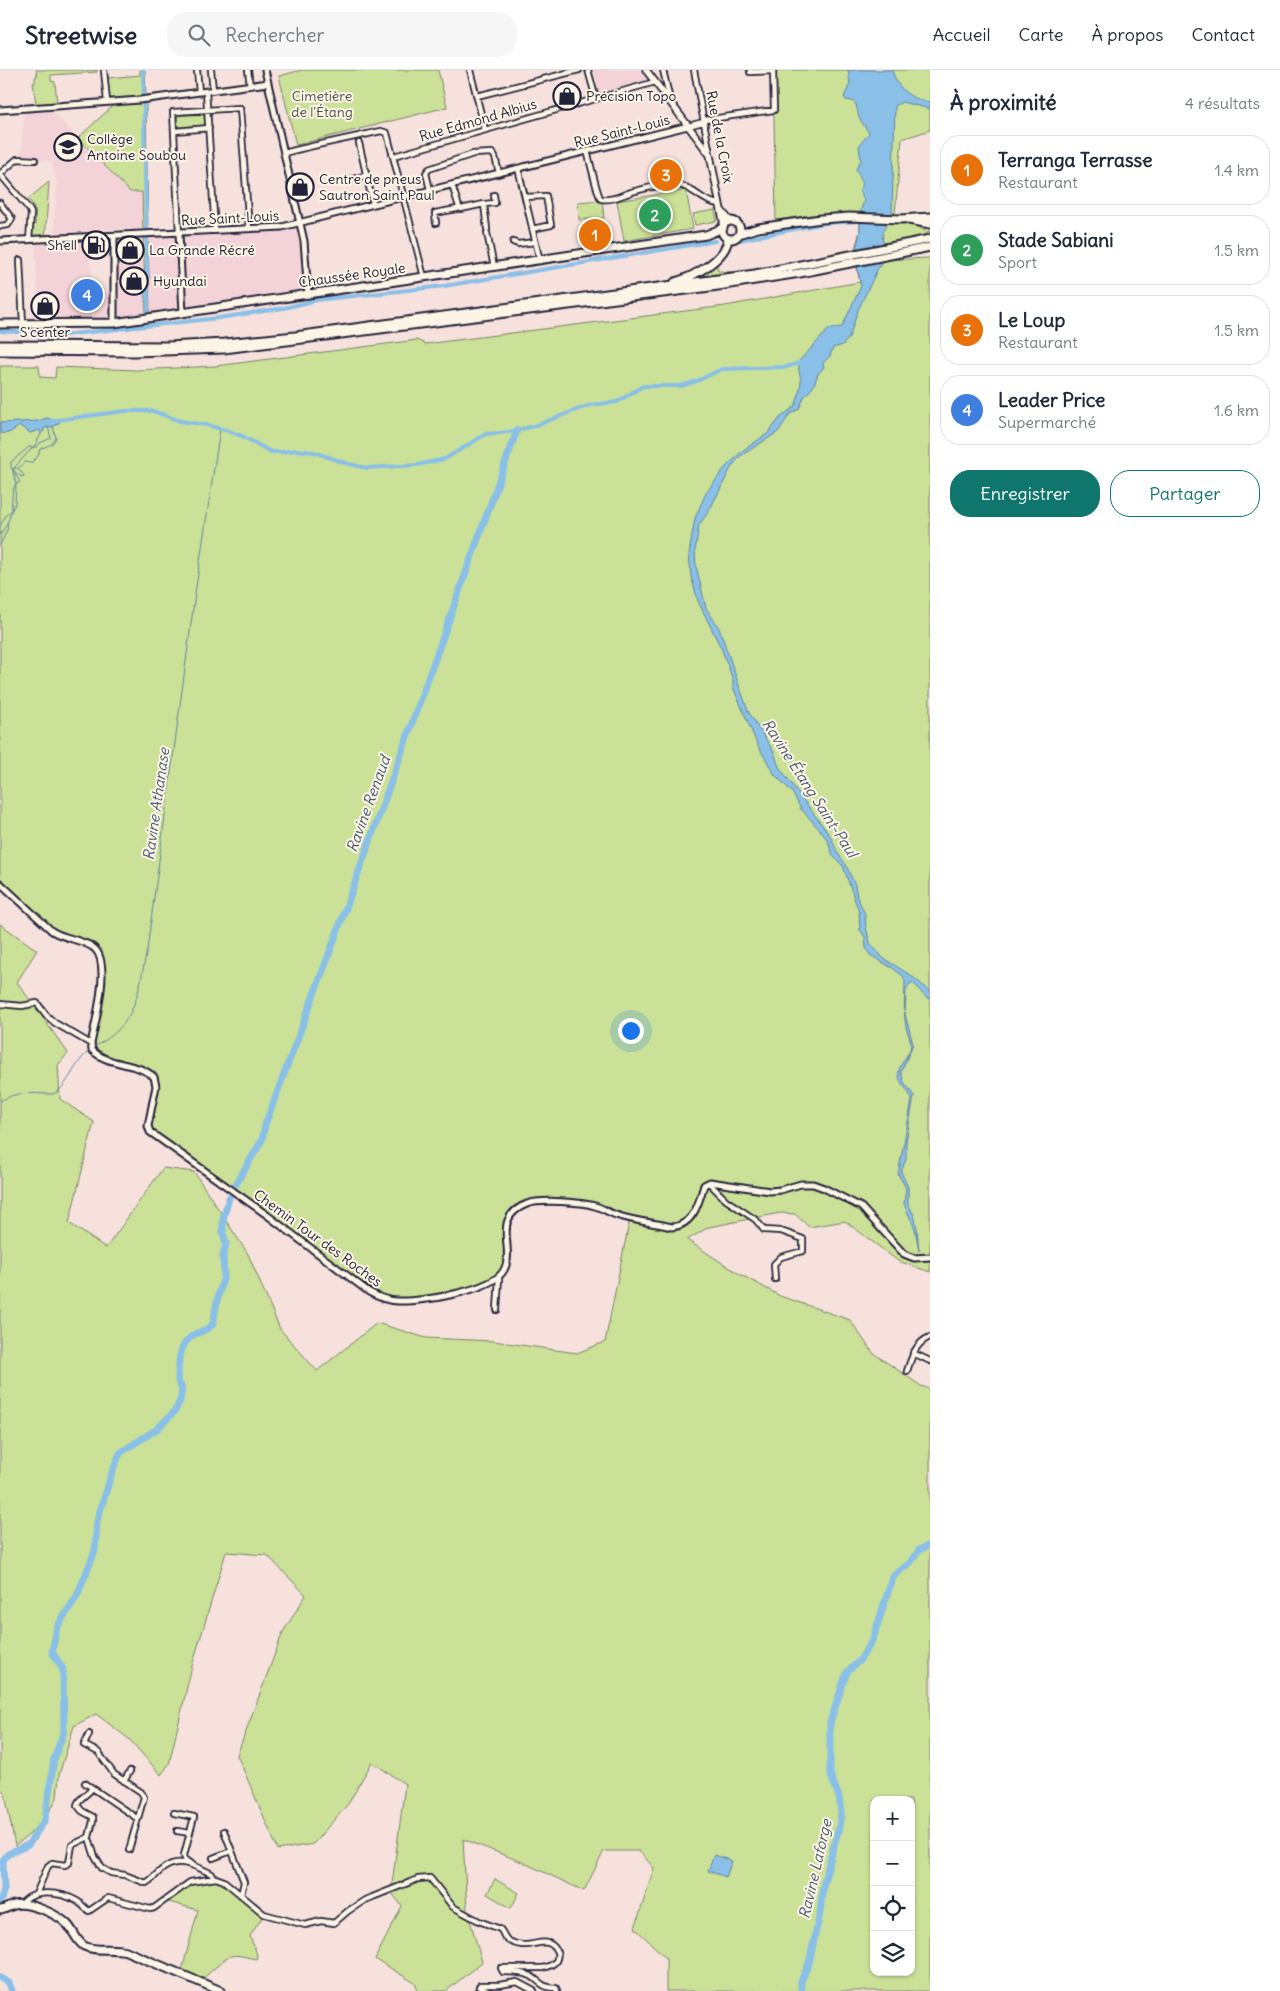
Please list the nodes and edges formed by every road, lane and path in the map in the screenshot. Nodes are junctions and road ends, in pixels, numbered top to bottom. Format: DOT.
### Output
graph roads {
  1 [pos="104,70"];
  2 [pos="197,70"];
  3 [pos="212,70"];
  4 [pos="248,70"];
  5 [pos="265,70"];
  6 [pos="470,70"];
  7 [pos="579,70"];
  8 [pos="588,70"];
  9 [pos="646,70"];
  10 [pos="663,70"];
  11 [pos="694,70"];
  12 [pos="750,70"];
  13 [pos="773,70"];
  14 [pos="665,79"];
  15 [pos="268,83"];
  16 [pos="656,83"];
  17 [pos="250,86"];
  18 [pos="213,90"];
  19 [pos="206,91"];
  20 [pos="199,92"];
  21 [pos="477,96"];
  22 [pos="596,99"];
  23 [pos="107,102"];
  24 [pos="671,102"];
  25 [pos="0,110"];
  26 [pos="208,110"];
  27 [pos="703,121"];
  28 [pos="688,126"];
  29 [pos="209,128"];
  30 [pos="485,130"];
  31 [pos="175,131"];
  32 [pos="359,143"];
  33 [pos="587,151"];
  34 [pos="284,153"];
  35 [pos="710,155"];
  36 [pos="394,156"];
  37 [pos="35,160"];
  38 [pos="518,168"];
  39 [pos="499,173"];
  40 [pos="0,174"];
  41 [pos="367,175"];
  42 [pos="349,180"];
  43 [pos="452,185"];
  44 [pos="430,190"];
  45 [pos="494,195"];
  46 [pos="405,197"];
  47 [pos="525,197"];
  48 [pos="0,203"];
  49 [pos="373,204"];
  50 [pos="484,204"];
  51 [pos="721,206"];
  52 [pos="459,208"];
  53 [pos="930,217"];
  54 [pos="897,219"];
  55 [pos="300,223"];
  56 [pos="436,224"];
  57 [pos="930,224"];
  58 [pos="726,225"];
  59 [pos="0,226"];
  60 [pos="739,226"];
  61 [pos="758,228"];
  62 [pos="249,229"];
  63 [pos="532,229"];
  64 [pos="215,231"];
  65 [pos="179,233"];
  66 [pos="739,234"];
  67 [pos="706,235"];
  68 [pos="114,236"];
  69 [pos="726,238"];
  70 [pos="930,239"];
  71 [pos="28,240"];
  72 [pos="0,241"];
  73 [pos="513,242"];
  74 [pos="535,242"];
  75 [pos="930,248"];
  76 [pos="20,260"];
  77 [pos="847,260"];
  78 [pos="540,261"];
  79 [pos="494,267"];
  80 [pos="424,277"];
  81 [pos="650,288"];
  82 [pos="308,295"];
  83 [pos="183,313"];
  84 [pos="114,323"];
  85 [pos="0,324"];
  86 [pos="23,325"];
  87 [pos="0,345"];
  88 [pos="0,351"];
  89 [pos="0,883"];
  90 [pos="0,1004"];
  91 [pos="91,1044"];
  92 [pos="709,1183"];
  93 [pos="930,1257"];
  94 [pos="499,1278"];
  95 [pos="776,1279"];
  96 [pos="498,1310"];
  97 [pos="930,1337"];
  98 [pos="914,1352"];
  99 [pos="930,1361"];
  100 [pos="907,1371"];
  101 [pos="89,1734"];
  102 [pos="130,1771"];
  103 [pos="124,1781"];
  104 [pos="85,1783"];
  105 [pos="92,1788"];
  106 [pos="174,1813"];
  107 [pos="138,1818"];
  108 [pos="177,1831"];
  109 [pos="224,1831"];
  110 [pos="190,1834"];
  111 [pos="90,1841"];
  112 [pos="129,1850"];
  113 [pos="231,1850"];
  114 [pos="213,1858"];
  115 [pos="194,1866"];
  116 [pos="213,1878"];
  117 [pos="36,1894"];
  118 [pos="241,1895"];
  119 [pos="21,1905"];
  120 [pos="0,1910"];
  121 [pos="221,1991"];
  122 [pos="488,1991"];
  123 [pos="534,1991"];
  124 [pos="557,1991"];
  1 -- 23 [label="street"];
  2 -- 20 [label="street"];
  3 -- 18 [label="street"];
  4 -- 17 [label="street"];
  5 -- 15 [label="street"];
  6 -- 21 [label="street"];
  7 -- 21 [label="street"];
  8 -- 22 [label="street"];
  9 -- 16 [label="main road"];
  10 -- 14 [label="street"];
  11 -- 27 [label="street, Rue de la Croix"];
  12 -- 13 [label="street"];
  13 -- 27 [label="street"];
  14 -- 16 [label="street, Rue Edmond Albius"];
  14 -- 24 [label="street"];
  15 -- 17 [label="street"];
  15 -- 34 [label="street"];
  16 -- 22 [label="street, Rue Edmond Albius"];
  16 -- 24 [label="main road"];
  17 -- 18 [label="street"];
  18 -- 19 [label="street"];
  19 -- 20 [label="street"];
  19 -- 26 [label="street"];
  20 -- 23 [label="street"];
  21 -- 30 [label="street"];
  22 -- 30 [label="street, Rue Edmond Albius"];
  23 -- 25 [label="street"];
  24 -- 28 [label="main road"];
  26 -- 29 [label="street"];
  26 -- 31 [label="street"];
  26 -- 62 [label="street"];
  27 -- 28 [label="street"];
  27 -- 35 [label="street, Rue de la Croix"];
  28 -- 33 [label="street, Rue Saint-Louis"];
  28 -- 35 [label="main road"];
  29 -- 31 [label="street"];
  29 -- 64 [label="street"];
  30 -- 36 [label="street, Rue Edmond Albius"];
  31 -- 65 [label="street"];
  32 -- 41 [label="street"];
  33 -- 38 [label="street, Rue Saint-Louis"];
  33 -- 51 [label="street"];
  34 -- 36 [label="street"];
  34 -- 55 [label="street"];
  35 -- 51 [label="main road, Rue de la Croix"];
  36 -- 46 [label="street"];
  37 -- 40 [label="street"];
  38 -- 39 [label="street, Rue Saint-Louis"];
  38 -- 47 [label="street"];
  39 -- 43 [label="street, Rue Saint-Louis"];
  39 -- 44 [label="street"];
  40 -- 71 [label="street"];
  41 -- 42 [label="street"];
  41 -- 49 [label="street"];
  43 -- 44 [label="street, Rue Saint-Louis"];
  43 -- 52 [label="street"];
  44 -- 46 [label="street, Rue Saint-Louis"];
  45 -- 50 [label="street"];
  46 -- 49 [label="street, Rue Saint-Louis"];
  46 -- 80 [label="street"];
  47 -- 63 [label="street"];
  47 -- 63 [label="street"];
  48 -- 59 [label="street"];
  49 -- 55 [label="street, Rue Saint-Louis"];
  50 -- 52 [label="street"];
  50 -- 79 [label="street"];
  51 -- 58 [label="main road, Rue de la Croix"];
  52 -- 56 [label="street"];
  53 -- 54 [label="main road"];
  54 -- 57 [label="main road"];
  54 -- 61 [label="main road"];
  55 -- 62 [label="street, Rue Saint-Louis"];
  55 -- 82 [label="street"];
  58 -- 60 [label="main road"];
  58 -- 67 [label="main road, Chaussée Royale"];
  58 -- 69 [label="main road"];
  60 -- 61 [label="main road"];
  60 -- 66 [label="main road"];
  61 -- 66 [label="main road"];
  62 -- 64 [label="street, Rue Saint-Louis"];
  63 -- 74 [label="street"];
  64 -- 65 [label="street, Rue Saint-Louis"];
  65 -- 68 [label="street, Rue Saint-Louis"];
  65 -- 83 [label="street"];
  66 -- 69 [label="main road"];
  67 -- 69 [label="main road, Chaussée Royale"];
  67 -- 78 [label="main road, Chaussée Royale"];
  68 -- 71 [label="street, Rue Saint-Louis"];
  68 -- 84 [label="street"];
  69 -- 81 [label="main road"];
  70 -- 77 [label="main road"];
  71 -- 72 [label="street, Rue Saint-Louis"];
  73 -- 74 [label="street"];
  74 -- 78 [label="street"];
  75 -- 77 [label="main road"];
  76 -- 86 [label="street"];
  77 -- 81 [label="main road"];
  77 -- 88 [label="main road"];
  78 -- 79 [label="main road, Chaussée Royale"];
  79 -- 80 [label="main road, Chaussée Royale"];
  80 -- 82 [label="main road, Chaussée Royale"];
  81 -- 87 [label="main road"];
  82 -- 83 [label="main road, Chaussée Royale"];
  83 -- 84 [label="main road, Chaussée Royale"];
  84 -- 86 [label="main road, Chaussée Royale"];
  85 -- 86 [label="main road, Chaussée Royale"];
  89 -- 91 [label="street"];
  90 -- 91 [label="street"];
  91 -- 94 [label="street, Chemin Tour des Roches"];
  92 -- 93 [label="street"];
  92 -- 94 [label="street"];
  92 -- 95 [label="street"];
  94 -- 96 [label="street"];
  97 -- 98 [label="street"];
  98 -- 99 [label="street"];
  98 -- 100 [label="street"];
  101 -- 103 [label="street"];
  102 -- 103 [label="street"];
  103 -- 107 [label="street"];
  104 -- 105 [label="street"];
  105 -- 107 [label="street"];
  105 -- 117 [label="street"];
  106 -- 110 [label="street"];
  107 -- 112 [label="street"];
  108 -- 110 [label="street"];
  109 -- 113 [label="street"];
  110 -- 115 [label="street"];
  111 -- 115 [label="street"];
  113 -- 114 [label="street"];
  113 -- 118 [label="street"];
  115 -- 116 [label="street"];
  116 -- 117 [label="street"];
  116 -- 118 [label="street"];
  117 -- 119 [label="street"];
  118 -- 124 [label="street"];
  119 -- 120 [label="main road"];
  119 -- 121 [label="main road"];
  122 -- 123 [label="street"];
}
